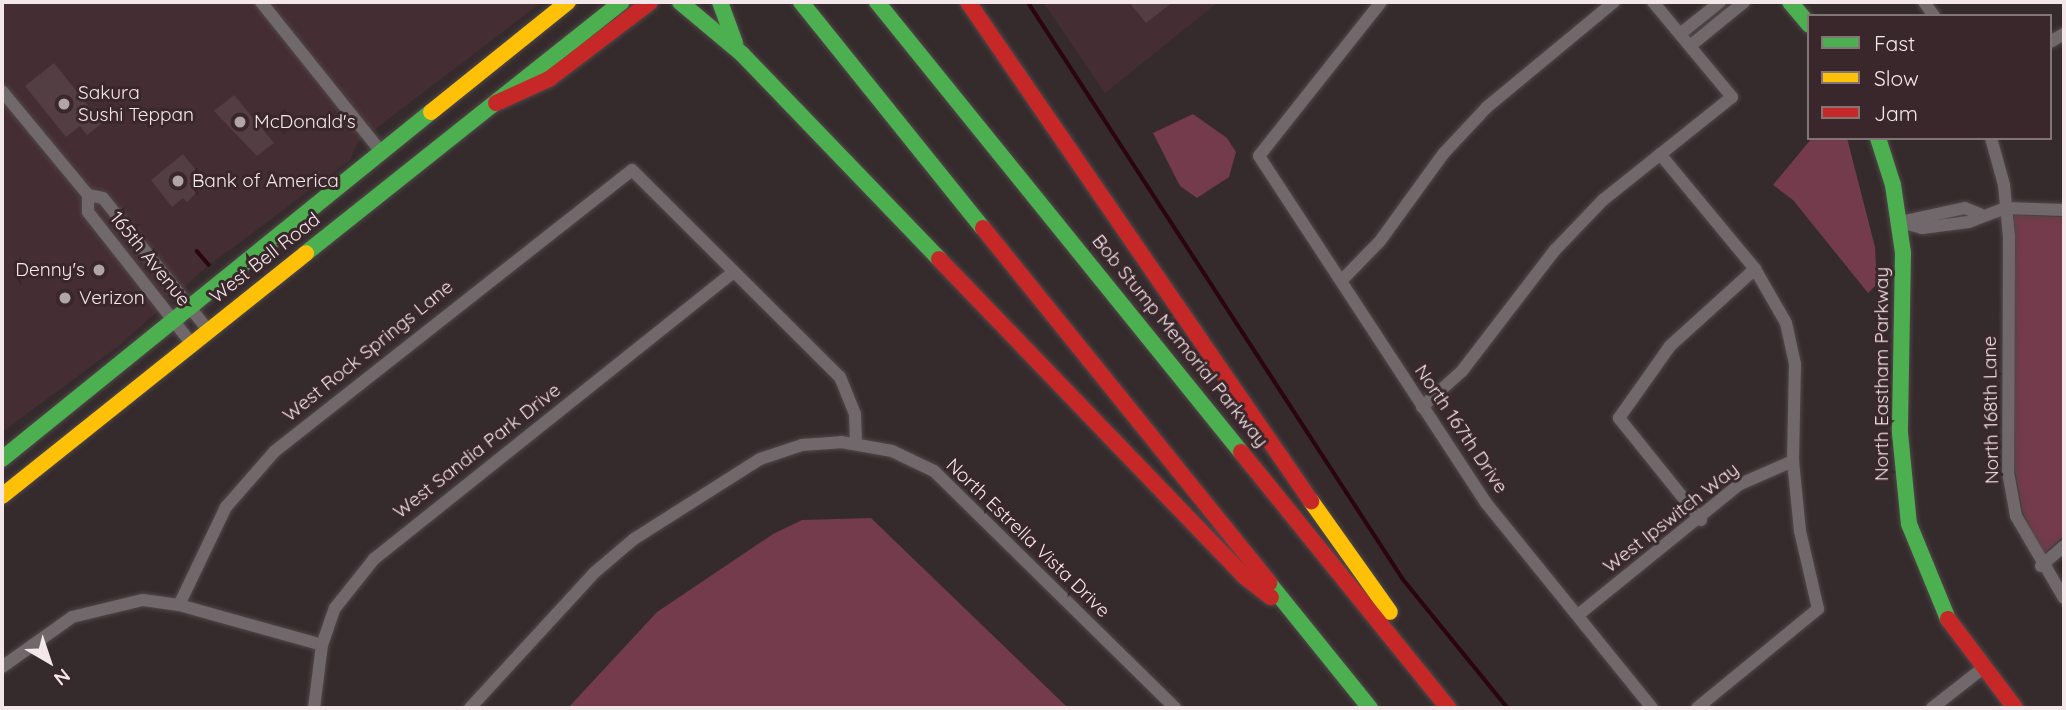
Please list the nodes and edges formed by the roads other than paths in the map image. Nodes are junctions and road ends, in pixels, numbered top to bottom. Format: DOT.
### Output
graph roads {
  1 [pos="261,2"];
  2 [pos="568,2"];
  3 [pos="621,2"];
  4 [pos="650,2"];
  5 [pos="680,2"];
  6 [pos="720,2"];
  7 [pos="801,2"];
  8 [pos="877,2"];
  9 [pos="968,2"];
  10 [pos="1381,2"];
  11 [pos="1614,2"];
  12 [pos="1653,2"];
  13 [pos="1720,2"];
  14 [pos="1744,2"];
  15 [pos="1790,2"];
  16 [pos="1807,23"];
  17 [pos="1680,34"];
  18 [pos="1690,46"];
  19 [pos="742,54"];
  20 [pos="2,91"];
  21 [pos="496,103"];
  22 [pos="1879,140"];
  23 [pos="1991,140"];
  24 [pos="382,153"];
  25 [pos="1660,154"];
  26 [pos="88,195"];
  27 [pos="2006,208"];
  28 [pos="2064,210"];
  29 [pos="1900,222"];
  30 [pos="1755,269"];
  31 [pos="734,272"];
  32 [pos="1342,280"];
  33 [pos="190,308"];
  34 [pos="175,320"];
  35 [pos="208,330"];
  36 [pos="191,343"];
  37 [pos="1422,407"];
  38 [pos="856,443"];
  39 [pos="2,459"];
  40 [pos="1793,461"];
  41 [pos="2,496"];
  42 [pos="1701,520"];
  43 [pos="2064,546"];
  44 [pos="2040,566"];
  45 [pos="2064,598"];
  46 [pos="179,605"];
  47 [pos="1578,615"];
  48 [pos="1301,621"];
  49 [pos="322,645"];
  50 [pos="2,667"];
  51 [pos="1983,668"];
  52 [pos="314,708"];
  53 [pos="470,708"];
  54 [pos="1175,708"];
  55 [pos="1370,708"];
  56 [pos="1448,708"];
  57 [pos="1465,708"];
  58 [pos="1652,708"];
  59 [pos="1697,708"];
  60 [pos="1932,708"];
  61 [pos="2015,708"];
  1 -- 24 [label="street"];
  2 -- 24 [label="main road, West Bell Road"];
  3 -- 21 [label="main road, West Bell Road"];
  4 -- 21 [label="main road"];
  5 -- 19 [label="main road"];
  6 -- 19 [label="main road"];
  7 -- 48 [label="main road"];
  8 -- 56 [label="main road, Bob Stump Memorial Parkway"];
  9 -- 57 [label="main road"];
  10 -- 32 [label="street, North 167th Drive"];
  11 -- 32 [label="street"];
  12 -- 17 [label="street"];
  13 -- 17 [label="street"];
  14 -- 18 [label="street"];
  15 -- 16 [label="main road"];
  17 -- 18 [label="street"];
  18 -- 25 [label="street"];
  19 -- 48 [label="main road"];
  20 -- 26 [label="street, 165th Avenue"];
  21 -- 35 [label="main road, West Bell Road"];
  22 -- 29 [label="main road, North Eastham Parkway"];
  23 -- 27 [label="street, North 168th Lane"];
  24 -- 33 [label="main road, West Bell Road"];
  25 -- 30 [label="street"];
  25 -- 37 [label="street"];
  26 -- 33 [label="street, 165th Avenue"];
  26 -- 34 [label="street, 165th Avenue"];
  27 -- 28 [label="street"];
  27 -- 29 [label="street"];
  27 -- 44 [label="street, North 168th Lane"];
  29 -- 51 [label="main road, North Eastham Parkway"];
  30 -- 40 [label="street"];
  30 -- 42 [label="street"];
  31 -- 38 [label="street"];
  31 -- 46 [label="street, West Rock Springs Lane"];
  31 -- 49 [label="street, West Sandia Park Drive"];
  32 -- 37 [label="street, North 167th Drive"];
  33 -- 34 [label="main road, West Bell Road"];
  33 -- 35 [label="street, 165th Avenue"];
  34 -- 36 [label="street, 165th Avenue"];
  34 -- 39 [label="main road, West Bell Road"];
  35 -- 36 [label="main road, West Bell Road"];
  36 -- 41 [label="main road, West Bell Road"];
  37 -- 47 [label="street, North 167th Drive"];
  38 -- 53 [label="street"];
  38 -- 54 [label="street, North Estrella Vista Drive"];
  40 -- 42 [label="street, West Ipswitch Way"];
  40 -- 59 [label="street"];
  42 -- 47 [label="street, West Ipswitch Way"];
  43 -- 44 [label="street"];
  44 -- 45 [label="street, North 168th Lane"];
  46 -- 49 [label="street"];
  46 -- 50 [label="street"];
  47 -- 58 [label="street, North 167th Drive"];
  48 -- 55 [label="main road"];
  49 -- 52 [label="street, West Sandia Park Drive"];
  51 -- 60 [label="street"];
  51 -- 61 [label="main road, North Eastham Parkway"];
}
